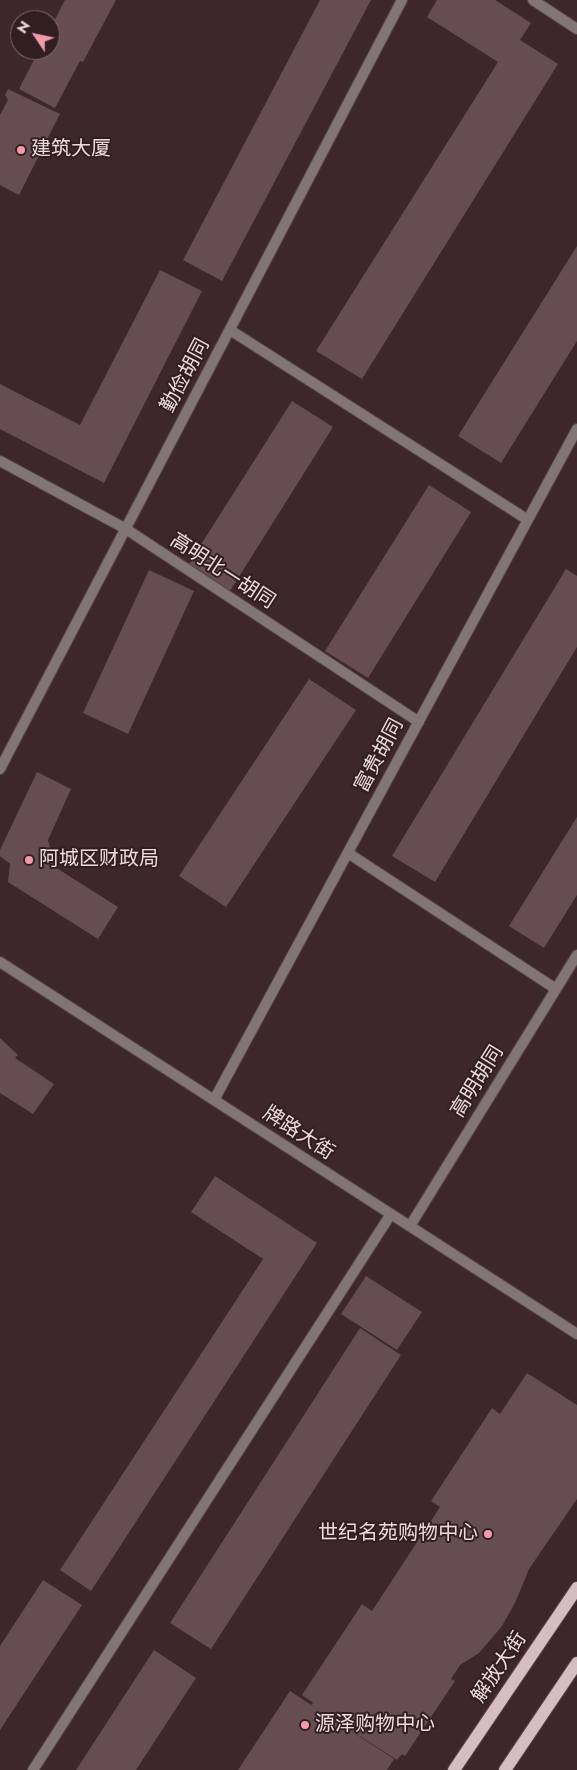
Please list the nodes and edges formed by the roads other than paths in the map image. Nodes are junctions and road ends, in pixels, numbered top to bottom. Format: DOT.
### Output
graph roads {
  1 [pos="402,0"];
  2 [pos="533,0"];
  3 [pos="577,29"];
  4 [pos="230,330"];
  5 [pos="577,429"];
  6 [pos="0,461"];
  7 [pos="528,520"];
  8 [pos="126,529"];
  9 [pos="419,722"];
  10 [pos="0,769"];
  11 [pos="348,853"];
  12 [pos="577,955"];
  13 [pos="0,962"];
  14 [pos="556,989"];
  15 [pos="214,1100"];
  16 [pos="390,1214"];
  17 [pos="410,1226"];
  18 [pos="577,1334"];
  19 [pos="577,1588"];
  20 [pos="577,1662"];
  21 [pos="33,1770"];
  22 [pos="454,1770"];
  23 [pos="505,1770"];
  1 -- 4 [label="street, 勤俭胡同"];
  2 -- 3 [label="street"];
  4 -- 7 [label="street"];
  4 -- 8 [label="street, 勤俭胡同"];
  5 -- 7 [label="street, 富贵胡同"];
  6 -- 8 [label="street, 高明北一胡同"];
  7 -- 9 [label="street, 富贵胡同"];
  8 -- 9 [label="street, 高明北一胡同"];
  8 -- 10 [label="street, 勤俭胡同"];
  9 -- 11 [label="street, 富贵胡同"];
  11 -- 14 [label="street"];
  11 -- 15 [label="street, 富贵胡同"];
  12 -- 14 [label="street, 高明胡同"];
  13 -- 15 [label="street, 牌路大街"];
  14 -- 17 [label="street, 高明胡同"];
  15 -- 16 [label="street, 牌路大街"];
  16 -- 17 [label="street, 牌路大街"];
  16 -- 21 [label="street"];
  17 -- 18 [label="street, 牌路大街"];
  19 -- 22 [label="main road, 解放大街"];
  20 -- 23 [label="main road"];
}
